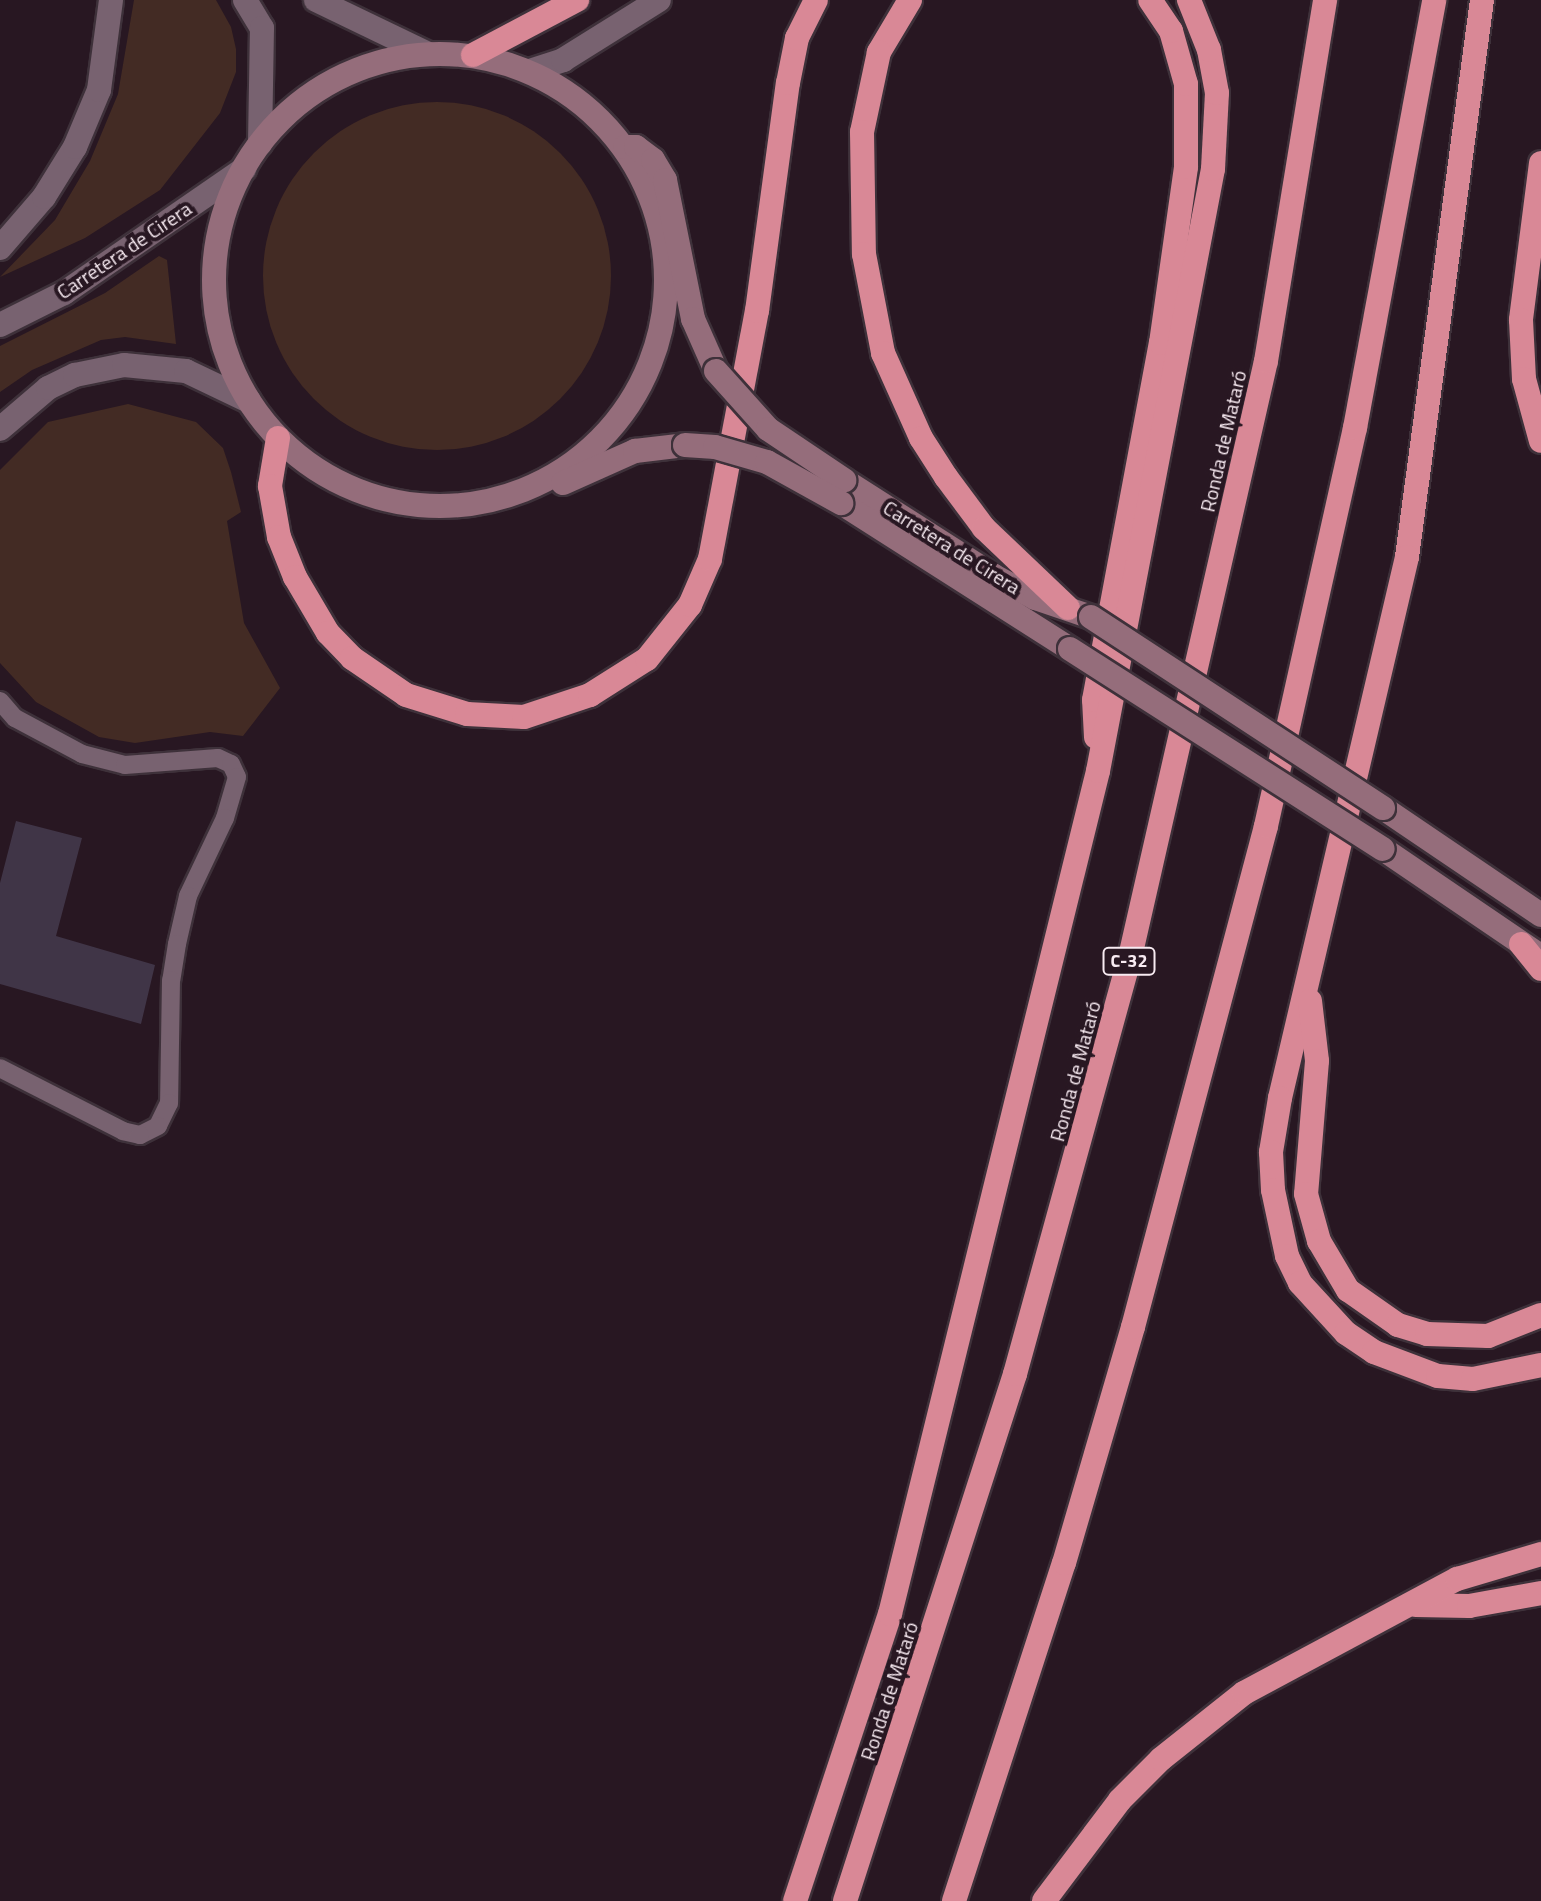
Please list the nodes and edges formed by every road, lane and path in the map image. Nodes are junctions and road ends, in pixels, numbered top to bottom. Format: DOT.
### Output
graph roads {
  1 [pos="111,0"];
  2 [pos="245,0"];
  3 [pos="316,0"];
  4 [pos="577,0"];
  5 [pos="659,0"];
  6 [pos="816,0"];
  7 [pos="910,0"];
  8 [pos="1150,0"];
  9 [pos="1189,0"];
  10 [pos="1325,0"];
  11 [pos="1434,0"];
  12 [pos="1482,0"];
  13 [pos="426,53"];
  14 [pos="473,55"];
  15 [pos="530,71"];
  16 [pos="260,144"];
  17 [pos="625,147"];
  18 [pos="1541,163"];
  19 [pos="244,169"];
  20 [pos="0,248"];
  21 [pos="0,325"];
  22 [pos="249,401"];
  23 [pos="0,429"];
  24 [pos="278,438"];
  25 [pos="1541,440"];
  26 [pos="842,492"];
  27 [pos="456,505"];
  28 [pos="1080,612"];
  29 [pos="0,701"];
  30 [pos="1098,771"];
  31 [pos="1541,915"];
  32 [pos="1531,950"];
  33 [pos="1541,969"];
  34 [pos="1309,983"];
  35 [pos="0,1068"];
  36 [pos="1541,1315"];
  37 [pos="1541,1365"];
  38 [pos="1541,1554"];
  39 [pos="1541,1593"];
  40 [pos="1414,1605"];
  41 [pos="795,1901"];
  42 [pos="845,1901"];
  43 [pos="954,1901"];
  44 [pos="1044,1901"];
  1 -- 20 [label="street"];
  2 -- 16 [label="street"];
  3 -- 13 [label="street"];
  4 -- 14 [label="highway"];
  5 -- 15 [label="street"];
  6 -- 24 [label="highway"];
  7 -- 28 [label="highway"];
  8 -- 30 [label="highway"];
  9 -- 30 [label="highway"];
  10 -- 42 [label="highway, Ronda de Mataró / C-32"];
  11 -- 43 [label="highway"];
  12 -- 34 [label="highway"];
  13 -- 14 [label="street"];
  13 -- 16 [label="street"];
  14 -- 15 [label="street"];
  15 -- 17 [label="street"];
  16 -- 19 [label="street"];
  17 -- 26 [label="street, Carretera de Cirera, bridge"];
  17 -- 27 [label="street"];
  18 -- 25 [label="highway"];
  19 -- 21 [label="street, Carretera de Cirera"];
  19 -- 22 [label="street"];
  22 -- 23 [label="street"];
  22 -- 24 [label="street"];
  24 -- 27 [label="street"];
  26 -- 27 [label="street, Carretera de Cirera, bridge"];
  26 -- 28 [label="street, Carretera de Cirera"];
  26 -- 32 [label="street, Carretera de Cirera, bridge"];
  28 -- 31 [label="street, Carretera de Cirera, bridge"];
  29 -- 35 [label="lane"];
  30 -- 41 [label="highway"];
  32 -- 33 [label="highway"];
  34 -- 36 [label="highway"];
  34 -- 37 [label="highway"];
  38 -- 40 [label="highway"];
  39 -- 40 [label="highway"];
  40 -- 44 [label="highway"];
}
